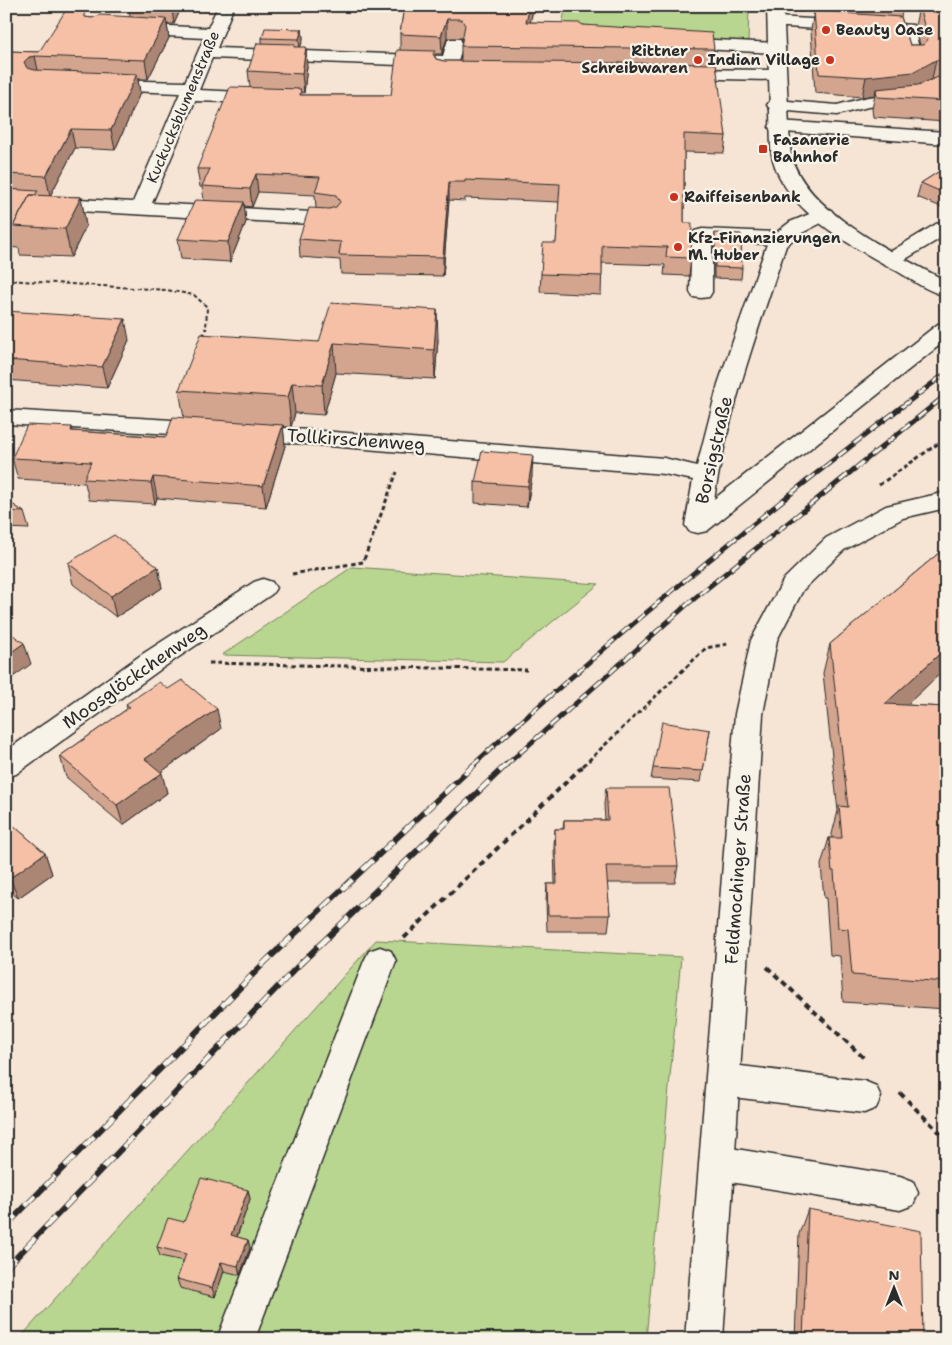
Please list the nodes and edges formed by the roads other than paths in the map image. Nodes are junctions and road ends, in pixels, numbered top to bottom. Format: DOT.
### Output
graph roads {
  1 [pos="226,6"];
  2 [pos="776,14"];
  3 [pos="117,28"];
  4 [pos="215,33"];
  5 [pos="657,42"];
  6 [pos="454,43"];
  7 [pos="776,48"];
  8 [pos="207,53"];
  9 [pos="913,59"];
  10 [pos="444,71"];
  11 [pos="464,71"];
  12 [pos="659,74"];
  13 [pos="776,75"];
  14 [pos="86,84"];
  15 [pos="946,85"];
  16 [pos="190,92"];
  17 [pos="278,98"];
  18 [pos="776,105"];
  19 [pos="778,127"];
  20 [pos="946,138"];
  21 [pos="6,201"];
  22 [pos="140,208"];
  23 [pos="824,214"];
  24 [pos="330,219"];
  25 [pos="943,228"];
  26 [pos="781,238"];
  27 [pos="892,259"];
  28 [pos="946,290"];
  29 [pos="701,292"];
  30 [pos="946,329"];
  31 [pos="6,417"];
  32 [pos="704,475"];
  33 [pos="946,500"];
  34 [pos="263,588"];
  35 [pos="6,766"];
  36 [pos="380,960"];
  37 [pos="724,1080"];
  38 [pos="880,1093"];
  39 [pos="718,1163"];
  40 [pos="900,1193"];
  41 [pos="236,1339"];
  42 [pos="704,1339"];
  1 -- 4 [label="street, Kuckucksblumenstraße"];
  2 -- 7 [label="street"];
  2 -- 9 [label="street"];
  3 -- 4 [label="street"];
  4 -- 8 [label="street, Kuckucksblumenstraße"];
  5 -- 7 [label="street"];
  6 -- 8 [label="street"];
  7 -- 13 [label="street"];
  8 -- 16 [label="street, Kuckucksblumenstraße"];
  10 -- 11 [label="street"];
  12 -- 13 [label="street"];
  13 -- 18 [label="street"];
  14 -- 16 [label="street"];
  15 -- 18 [label="street"];
  16 -- 17 [label="street"];
  16 -- 22 [label="street, Kuckucksblumenstraße"];
  18 -- 19 [label="street"];
  19 -- 20 [label="street"];
  19 -- 23 [label="street"];
  21 -- 22 [label="street"];
  22 -- 24 [label="street"];
  23 -- 26 [label="street"];
  23 -- 27 [label="street"];
  25 -- 27 [label="street"];
  26 -- 29 [label="street"];
  26 -- 32 [label="street, Borsigstraße"];
  27 -- 28 [label="street"];
  30 -- 32 [label="street, Borsigstraße"];
  31 -- 32 [label="street, Tollkirschenweg"];
  33 -- 37 [label="street, Feldmochinger Straße"];
  34 -- 35 [label="street, Moosglöckchenweg"];
  36 -- 41 [label="street"];
  37 -- 38 [label="street"];
  37 -- 39 [label="street, Feldmochinger Straße"];
  39 -- 40 [label="street"];
  39 -- 42 [label="street, Feldmochinger Straße"];
}
